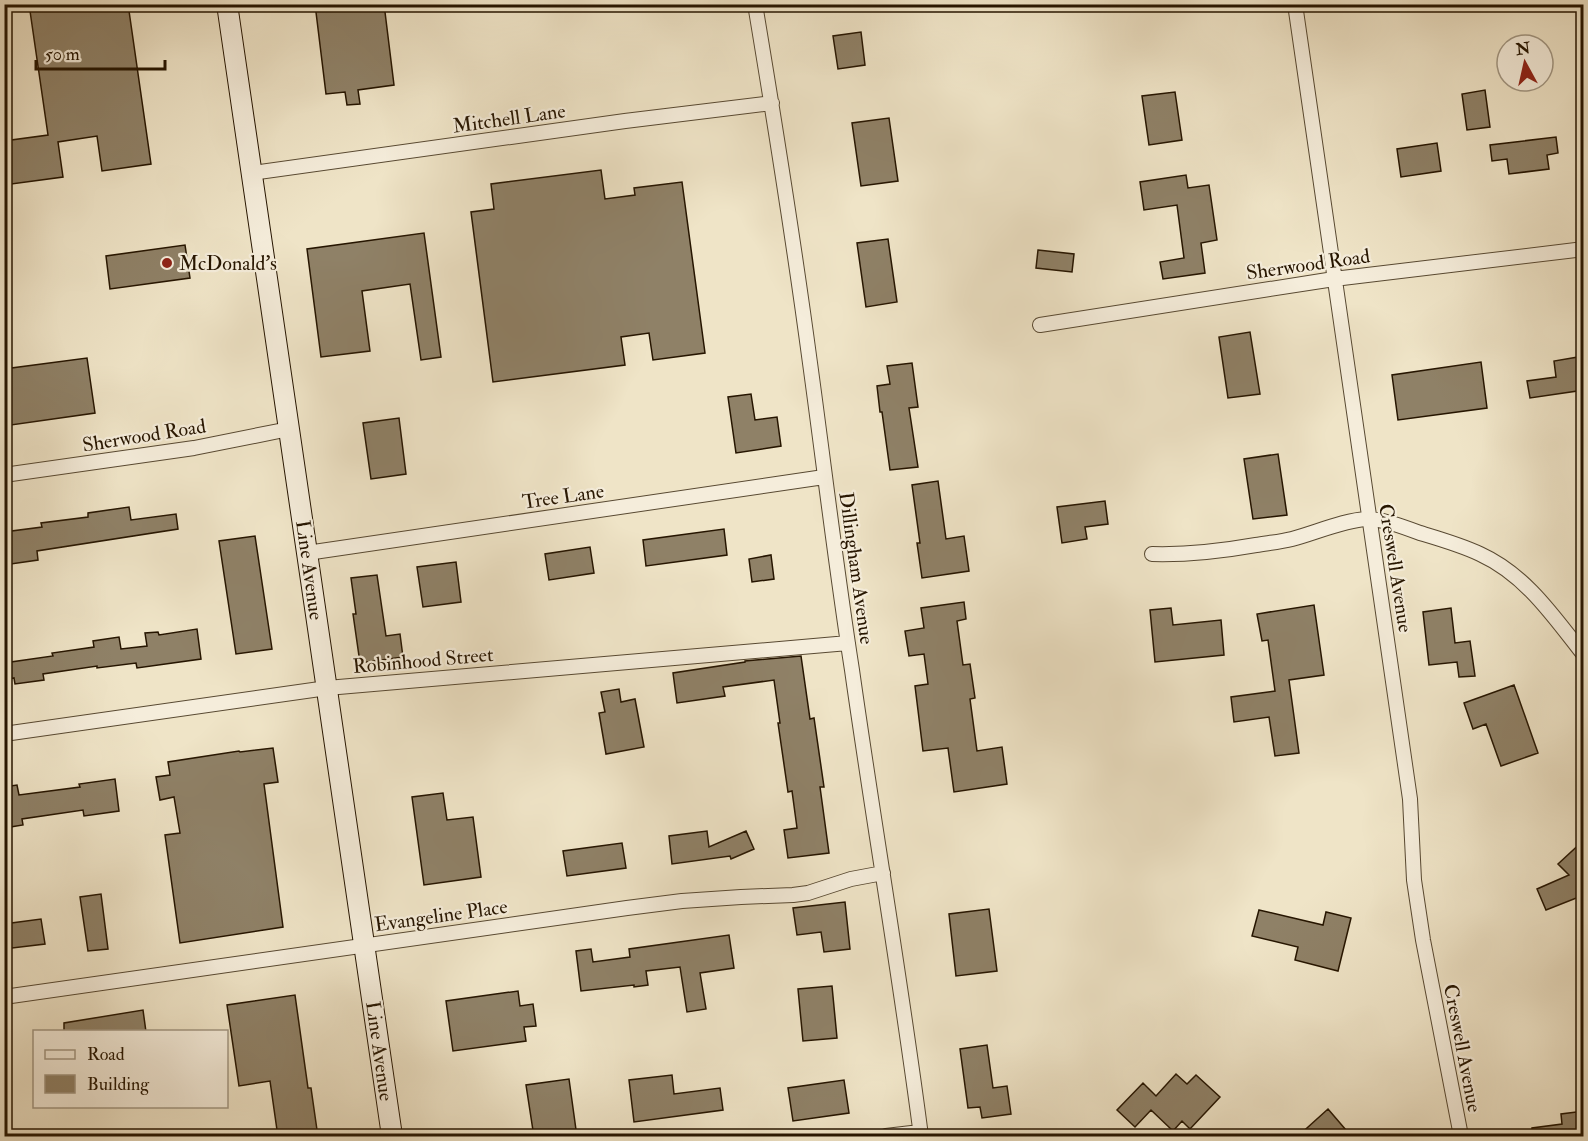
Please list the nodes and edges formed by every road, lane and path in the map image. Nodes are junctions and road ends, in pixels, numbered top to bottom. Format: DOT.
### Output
graph roads {
  1 [pos="227,4"];
  2 [pos="755,4"];
  3 [pos="1295,4"];
  4 [pos="772,103"];
  5 [pos="252,172"];
  6 [pos="1584,249"];
  7 [pos="1334,279"];
  8 [pos="1040,326"];
  9 [pos="289,429"];
  10 [pos="4,475"];
  11 [pos="824,477"];
  12 [pos="1369,518"];
  13 [pos="307,553"];
  14 [pos="1152,554"];
  15 [pos="848,643"];
  16 [pos="1584,655"];
  17 [pos="327,688"];
  18 [pos="4,734"];
  19 [pos="883,873"];
  20 [pos="364,945"];
  21 [pos="4,997"];
  22 [pos="920,1134"];
  23 [pos="392,1137"];
  24 [pos="886,1137"];
  25 [pos="1461,1137"];
  1 -- 5 [label="main road, Line Avenue"];
  2 -- 4 [label="street, Dillingham Avenue"];
  3 -- 7 [label="street, Creswell Avenue"];
  4 -- 5 [label="street, Mitchell Lane"];
  4 -- 11 [label="street, Dillingham Avenue"];
  5 -- 9 [label="main road, Line Avenue"];
  6 -- 7 [label="street, Sherwood Road"];
  7 -- 8 [label="street, Sherwood Road"];
  7 -- 12 [label="street, Creswell Avenue"];
  9 -- 10 [label="street, Sherwood Road"];
  9 -- 13 [label="main road, Line Avenue"];
  11 -- 13 [label="street, Tree Lane"];
  11 -- 15 [label="street, Dillingham Avenue"];
  12 -- 14 [label="street"];
  12 -- 16 [label="street"];
  12 -- 25 [label="street, Creswell Avenue"];
  13 -- 17 [label="main road, Line Avenue"];
  15 -- 17 [label="street, Robinhood Street"];
  15 -- 19 [label="street, Dillingham Avenue"];
  17 -- 18 [label="street, Robinhood Street"];
  17 -- 20 [label="main road, Line Avenue"];
  19 -- 20 [label="street, Evangeline Place"];
  19 -- 22 [label="street, Dillingham Avenue"];
  20 -- 21 [label="street, Evangeline Place"];
  20 -- 23 [label="main road, Line Avenue"];
  22 -- 24 [label="street"];
}
